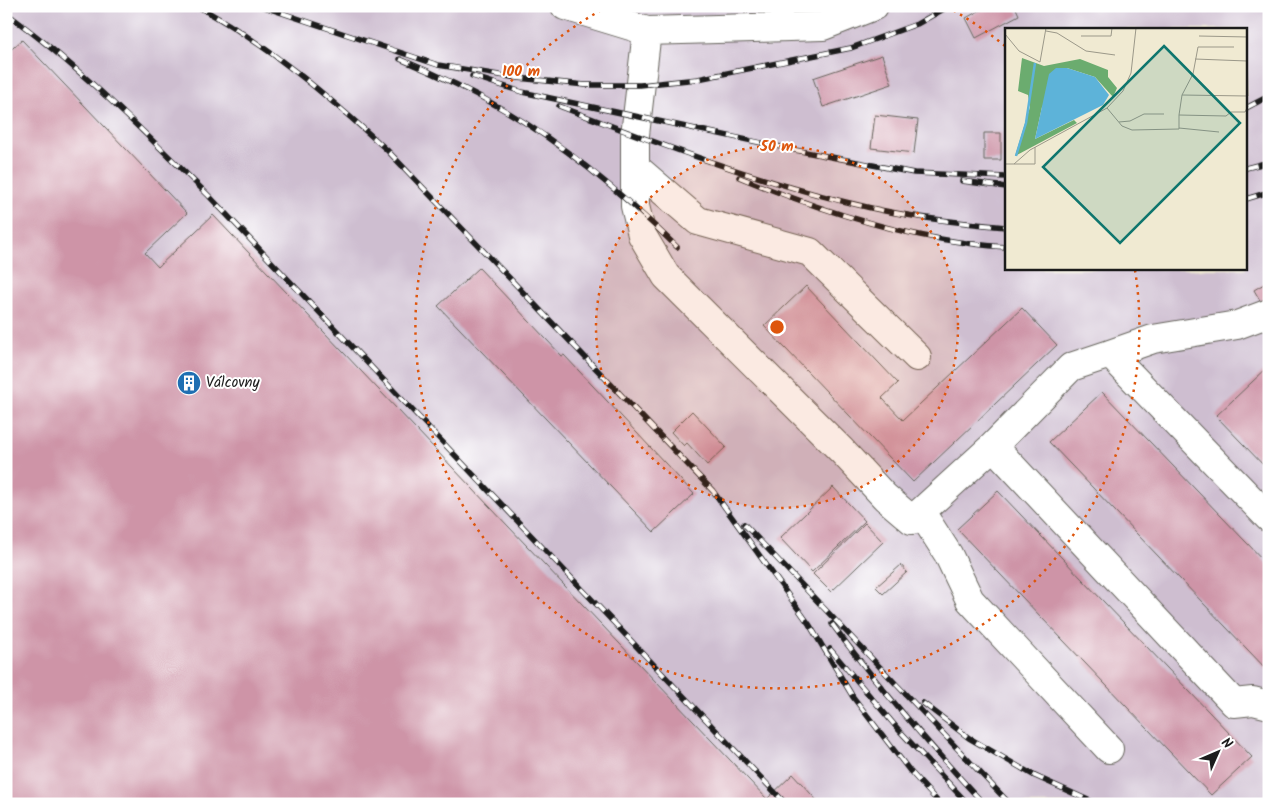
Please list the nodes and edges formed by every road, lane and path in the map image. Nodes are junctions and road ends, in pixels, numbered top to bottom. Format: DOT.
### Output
graph roads {
  1 [pos="565,6"];
  2 [pos="874,6"];
  3 [pos="647,31"];
  4 [pos="635,167"];
  5 [pos="1269,312"];
  6 [pos="1110,354"];
  7 [pos="917,357"];
  8 [pos="992,446"];
  9 [pos="921,512"];
  10 [pos="1269,518"];
  11 [pos="1269,705"];
  12 [pos="1109,749"];
  1 -- 3 [label="lane"];
  2 -- 3 [label="lane"];
  3 -- 4 [label="lane"];
  4 -- 7 [label="lane"];
  4 -- 9 [label="lane"];
  5 -- 6 [label="lane"];
  6 -- 8 [label="lane"];
  6 -- 10 [label="lane"];
  8 -- 9 [label="lane"];
  8 -- 11 [label="lane"];
  9 -- 12 [label="lane"];
}
